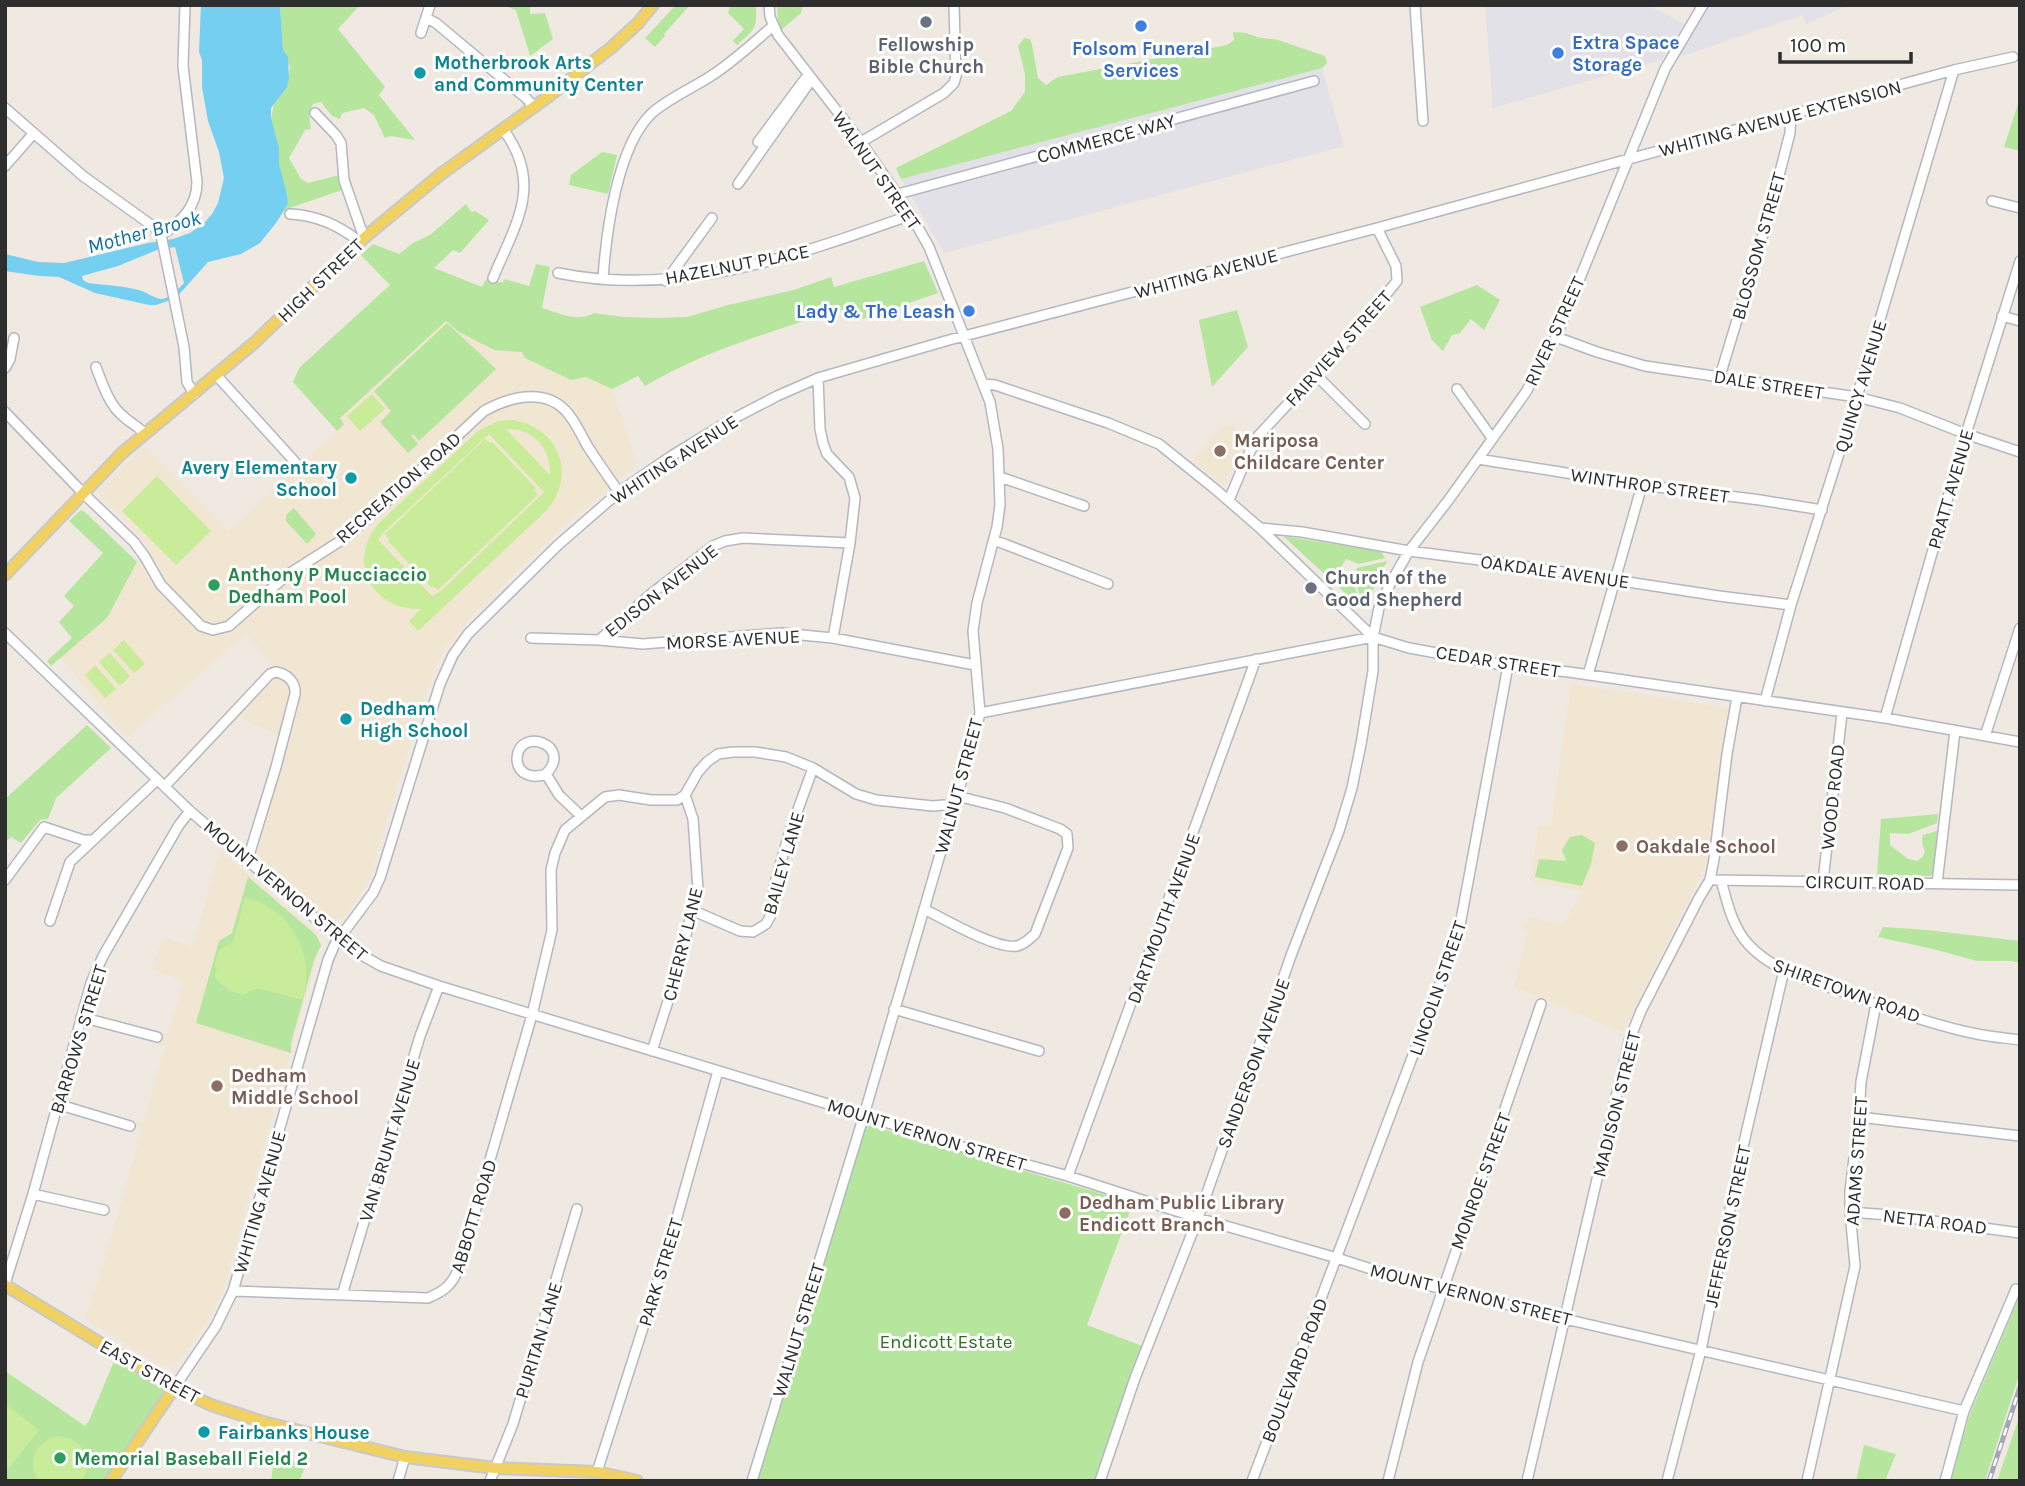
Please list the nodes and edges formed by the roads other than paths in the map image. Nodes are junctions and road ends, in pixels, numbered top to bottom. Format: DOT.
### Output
graph roads {
  1 [pos="185,5"];
  2 [pos="430,5"];
  3 [pos="653,5"];
  4 [pos="769,5"];
  5 [pos="954,5"];
  6 [pos="1415,5"];
  7 [pos="1703,5"];
  8 [pos="426,18"];
  9 [pos="773,26"];
  10 [pos="421,33"];
  11 [pos="2013,57"];
  12 [pos="1954,70"];
  13 [pos="810,77"];
  14 [pos="1314,81"];
  15 [pos="534,107"];
  16 [pos="5,108"];
  17 [pos="315,113"];
  18 [pos="1791,115"];
  19 [pos="1423,121"];
  20 [pos="503,128"];
  21 [pos="34,133"];
  22 [pos="758,142"];
  23 [pos="861,142"];
  24 [pos="1628,159"];
  25 [pos="5,166"];
  26 [pos="738,184"];
  27 [pos="898,194"];
  28 [pos="1992,201"];
  29 [pos="2020,208"];
  30 [pos="290,214"];
  31 [pos="911,215"];
  32 [pos="712,218"];
  33 [pos="1377,228"];
  34 [pos="162,236"];
  35 [pos="362,239"];
  36 [pos="2020,261"];
  37 [pos="558,273"];
  38 [pos="493,278"];
  39 [pos="603,279"];
  40 [pos="666,281"];
  41 [pos="2002,316"];
  42 [pos="2020,321"];
  43 [pos="964,337"];
  44 [pos="1556,337"];
  45 [pos="14,338"];
  46 [pos="96,367"];
  47 [pos="5,368"];
  48 [pos="1315,374"];
  49 [pos="216,376"];
  50 [pos="1720,376"];
  51 [pos="818,378"];
  52 [pos="983,384"];
  53 [pos="1457,389"];
  54 [pos="194,394"];
  55 [pos="1857,397"];
  56 [pos="5,412"];
  57 [pos="1365,424"];
  58 [pos="145,434"];
  59 [pos="1966,434"];
  60 [pos="1492,438"];
  61 [pos="2020,452"];
  62 [pos="1478,459"];
  63 [pos="296,463"];
  64 [pos="1000,477"];
  65 [pos="1642,485"];
  66 [pos="619,492"];
  67 [pos="83,493"];
  68 [pos="1229,500"];
  69 [pos="1084,506"];
  70 [pos="1822,510"];
  71 [pos="1260,528"];
  72 [pos="994,540"];
  73 [pos="850,543"];
  74 [pos="1409,551"];
  75 [pos="5,575"];
  76 [pos="1614,579"];
  77 [pos="1108,584"];
  78 [pos="1791,605"];
  79 [pos="2020,628"];
  80 [pos="5,633"];
  81 [pos="1373,637"];
  82 [pos="531,638"];
  83 [pos="833,638"];
  84 [pos="598,640"];
  85 [pos="1256,659"];
  86 [pos="975,665"];
  87 [pos="1508,666"];
  88 [pos="1588,675"];
  89 [pos="1737,697"];
  90 [pos="1765,701"];
  91 [pos="980,713"];
  92 [pos="1842,713"];
  93 [pos="1885,718"];
  94 [pos="1955,730"];
  95 [pos="1984,736"];
  96 [pos="2020,742"];
  97 [pos="813,768"];
  98 [pos="546,774"];
  99 [pos="161,783"];
  100 [pos="685,795"];
  101 [pos="957,796"];
  102 [pos="953,807"];
  103 [pos="190,811"];
  104 [pos="581,816"];
  105 [pos="92,841"];
  106 [pos="247,862"];
  107 [pos="5,880"];
  108 [pos="1710,880"];
  109 [pos="1721,880"];
  110 [pos="1823,881"];
  111 [pos="1937,883"];
  112 [pos="2020,885"];
  113 [pos="924,909"];
  114 [pos="694,911"];
  115 [pos="50,921"];
  116 [pos="339,939"];
  117 [pos="1784,971"];
  118 [pos="439,986"];
  119 [pos="1541,1004"];
  120 [pos="1876,1004"];
  121 [pos="894,1009"];
  122 [pos="532,1015"];
  123 [pos="81,1017"];
  124 [pos="156,1037"];
  125 [pos="2020,1040"];
  126 [pos="652,1051"];
  127 [pos="1039,1051"];
  128 [pos="718,1071"];
  129 [pos="57,1104"];
  130 [pos="864,1115"];
  131 [pos="1859,1116"];
  132 [pos="130,1126"];
  133 [pos="2020,1136"];
  134 [pos="1068,1176"];
  135 [pos="33,1194"];
  136 [pos="577,1209"];
  137 [pos="104,1210"];
  138 [pos="1850,1212"];
  139 [pos="1198,1218"];
  140 [pos="2020,1233"];
  141 [pos="1337,1258"];
  142 [pos="5,1285"];
  143 [pos="2015,1289"];
  144 [pos="1441,1290"];
  145 [pos="233,1291"];
  146 [pos="342,1296"];
  147 [pos="1565,1319"];
  148 [pos="1701,1350"];
  149 [pos="1830,1380"];
  150 [pos="174,1388"];
  151 [pos="1964,1410"];
  152 [pos="405,1457"];
  153 [pos="495,1468"];
  154 [pos="597,1472"];
  155 [pos="535,1475"];
  156 [pos="111,1481"];
  157 [pos="398,1481"];
  158 [pos="491,1481"];
  159 [pos="637,1481"];
  160 [pos="752,1481"];
  161 [pos="1100,1481"];
  162 [pos="1252,1481"];
  163 [pos="1388,1481"];
  164 [pos="1527,1481"];
  165 [pos="1667,1481"];
  166 [pos="1807,1481"];
  167 [pos="1945,1481"];
  1 -- 34 [label="street"];
  2 -- 8 [label="street"];
  3 -- 15 [label="main road, HIGH STREET"];
  4 -- 9 [label="street, WALNUT STREET"];
  5 -- 23 [label="street"];
  6 -- 19 [label="street"];
  7 -- 24 [label="street, RIVER STREET"];
  8 -- 10 [label="street"];
  8 -- 15 [label="street"];
  9 -- 13 [label="street, WALNUT STREET"];
  9 -- 39 [label="street"];
  11 -- 12 [label="street, WHITING AVENUE EXTENSION"];
  12 -- 18 [label="street, WHITING AVENUE EXTENSION"];
  12 -- 55 [label="street, QUINCY AVENUE"];
  13 -- 22 [label="street"];
  13 -- 23 [label="street, WALNUT STREET"];
  13 -- 26 [label="street"];
  14 -- 27 [label="street, COMMERCE WAY"];
  15 -- 20 [label="main road, HIGH STREET"];
  16 -- 21 [label="street"];
  17 -- 35 [label="street"];
  18 -- 24 [label="street, WHITING AVENUE EXTENSION"];
  18 -- 50 [label="street, BLOSSOM STREET"];
  20 -- 35 [label="main road, HIGH STREET"];
  20 -- 38 [label="street"];
  21 -- 25 [label="street"];
  21 -- 34 [label="street"];
  23 -- 27 [label="street, WALNUT STREET"];
  24 -- 33 [label="street, WHITING AVENUE"];
  24 -- 44 [label="street, RIVER STREET"];
  27 -- 31 [label="street, WALNUT STREET"];
  28 -- 29 [label="street"];
  30 -- 35 [label="street"];
  31 -- 40 [label="street, HAZELNUT PLACE"];
  31 -- 43 [label="street, WALNUT STREET"];
  32 -- 40 [label="street"];
  33 -- 43 [label="street, WHITING AVENUE"];
  33 -- 48 [label="street, FAIRVIEW STREET"];
  34 -- 54 [label="street"];
  35 -- 49 [label="main road, HIGH STREET"];
  36 -- 41 [label="street, PRATT AVENUE"];
  37 -- 39 [label="street, HAZELNUT PLACE"];
  39 -- 40 [label="street, HAZELNUT PLACE"];
  41 -- 42 [label="street"];
  41 -- 59 [label="street, PRATT AVENUE"];
  43 -- 51 [label="street, WHITING AVENUE"];
  43 -- 52 [label="street, WALNUT STREET"];
  44 -- 50 [label="street, DALE STREET"];
  44 -- 60 [label="street, RIVER STREET"];
  45 -- 47 [label="street"];
  46 -- 58 [label="street"];
  48 -- 57 [label="street"];
  48 -- 68 [label="street, FAIRVIEW STREET"];
  49 -- 54 [label="main road, HIGH STREET"];
  49 -- 63 [label="street"];
  50 -- 55 [label="street, DALE STREET"];
  51 -- 66 [label="street, WHITING AVENUE"];
  51 -- 73 [label="street"];
  52 -- 64 [label="street, WALNUT STREET"];
  52 -- 68 [label="street"];
  53 -- 60 [label="street"];
  54 -- 58 [label="main road, HIGH STREET"];
  55 -- 59 [label="street, DALE STREET"];
  55 -- 70 [label="street, QUINCY AVENUE"];
  56 -- 67 [label="street"];
  58 -- 67 [label="main road, HIGH STREET"];
  59 -- 61 [label="street, DALE STREET"];
  59 -- 93 [label="street, PRATT AVENUE"];
  60 -- 62 [label="street, RIVER STREET"];
  62 -- 65 [label="street, WINTHROP STREET"];
  62 -- 74 [label="street, RIVER STREET"];
  64 -- 69 [label="street"];
  64 -- 72 [label="street, WALNUT STREET"];
  65 -- 70 [label="street, WINTHROP STREET"];
  65 -- 76 [label="street"];
  66 -- 67 [label="street, RECREATION ROAD"];
  66 -- 116 [label="street, WHITING AVENUE"];
  67 -- 75 [label="main road, HIGH STREET"];
  68 -- 71 [label="street"];
  70 -- 78 [label="street, QUINCY AVENUE"];
  71 -- 74 [label="street, OAKDALE AVENUE"];
  71 -- 81 [label="street"];
  72 -- 77 [label="street"];
  72 -- 86 [label="street, WALNUT STREET"];
  73 -- 83 [label="street"];
  73 -- 84 [label="street, EDISON AVENUE"];
  74 -- 76 [label="street, OAKDALE AVENUE"];
  74 -- 81 [label="street, RIVER STREET"];
  76 -- 78 [label="street, OAKDALE AVENUE"];
  76 -- 88 [label="street"];
  78 -- 90 [label="street, QUINCY AVENUE"];
  79 -- 95 [label="street"];
  80 -- 99 [label="street, MOUNT VERNON STREET"];
  81 -- 85 [label="street"];
  81 -- 87 [label="street, CEDAR STREET"];
  81 -- 139 [label="street, SANDERSON AVENUE"];
  82 -- 84 [label="street, MORSE AVENUE"];
  83 -- 84 [label="street, MORSE AVENUE"];
  83 -- 86 [label="street, MORSE AVENUE"];
  85 -- 91 [label="street"];
  85 -- 134 [label="street, DARTMOUTH AVENUE"];
  86 -- 91 [label="street, WALNUT STREET"];
  87 -- 88 [label="street, CEDAR STREET"];
  87 -- 141 [label="street, LINCOLN STREET"];
  88 -- 89 [label="street, CEDAR STREET"];
  89 -- 90 [label="street, CEDAR STREET"];
  89 -- 108 [label="street, MADISON STREET"];
  90 -- 92 [label="street, CEDAR STREET"];
  91 -- 101 [label="street, WALNUT STREET"];
  92 -- 93 [label="street, CEDAR STREET"];
  92 -- 110 [label="street, WOOD ROAD"];
  93 -- 94 [label="street, CEDAR STREET"];
  94 -- 95 [label="street, CEDAR STREET"];
  94 -- 111 [label="street"];
  95 -- 96 [label="street, CEDAR STREET"];
  97 -- 100 [label="street"];
  97 -- 102 [label="street"];
  97 -- 114 [label="street, BAILEY LANE"];
  98 -- 98 [label="street"];
  98 -- 104 [label="street"];
  99 -- 103 [label="street, MOUNT VERNON STREET"];
  99 -- 105 [label="street"];
  99 -- 106 [label="street"];
  100 -- 104 [label="street, ABBOTT ROAD"];
  100 -- 114 [label="street, CHERRY LANE"];
  101 -- 102 [label="street, WALNUT STREET"];
  101 -- 113 [label="street"];
  102 -- 113 [label="street, WALNUT STREET"];
  103 -- 106 [label="street, MOUNT VERNON STREET"];
  103 -- 123 [label="street, BARROWS STREET"];
  104 -- 122 [label="street, ABBOTT ROAD"];
  105 -- 107 [label="street"];
  105 -- 115 [label="street"];
  106 -- 116 [label="street, MOUNT VERNON STREET"];
  108 -- 109 [label="street, CIRCUIT ROAD"];
  108 -- 147 [label="street, MADISON STREET"];
  109 -- 110 [label="street, CIRCUIT ROAD"];
  109 -- 117 [label="street, SHIRETOWN ROAD"];
  110 -- 111 [label="street, CIRCUIT ROAD"];
  111 -- 112 [label="street, CIRCUIT ROAD"];
  113 -- 121 [label="street, WALNUT STREET"];
  114 -- 126 [label="street, CHERRY LANE"];
  116 -- 118 [label="street, MOUNT VERNON STREET"];
  116 -- 145 [label="street, WHITING AVENUE"];
  117 -- 120 [label="street, SHIRETOWN ROAD"];
  117 -- 148 [label="street, JEFFERSON STREET"];
  118 -- 122 [label="street, MOUNT VERNON STREET"];
  118 -- 146 [label="street, VAN BRUNT AVENUE"];
  119 -- 144 [label="street, MONROE STREET"];
  120 -- 125 [label="street, SHIRETOWN ROAD"];
  120 -- 131 [label="street, ADAMS STREET"];
  121 -- 127 [label="street"];
  121 -- 130 [label="street, WALNUT STREET"];
  122 -- 126 [label="street, MOUNT VERNON STREET"];
  122 -- 146 [label="street, ABBOTT ROAD"];
  123 -- 124 [label="street"];
  123 -- 129 [label="street, BARROWS STREET"];
  126 -- 128 [label="street, MOUNT VERNON STREET"];
  128 -- 130 [label="street, MOUNT VERNON STREET"];
  128 -- 154 [label="street, PARK STREET"];
  129 -- 132 [label="street"];
  129 -- 135 [label="street, BARROWS STREET"];
  130 -- 134 [label="street, MOUNT VERNON STREET"];
  130 -- 160 [label="street, WALNUT STREET"];
  131 -- 133 [label="street"];
  131 -- 138 [label="street, ADAMS STREET"];
  134 -- 139 [label="street, MOUNT VERNON STREET"];
  135 -- 137 [label="street"];
  135 -- 142 [label="street, BARROWS STREET"];
  136 -- 153 [label="street, PURITAN LANE"];
  138 -- 140 [label="street, NETTA ROAD"];
  138 -- 149 [label="street, ADAMS STREET"];
  139 -- 141 [label="street, MOUNT VERNON STREET"];
  139 -- 161 [label="street, SANDERSON AVENUE"];
  141 -- 144 [label="street, MOUNT VERNON STREET"];
  141 -- 162 [label="street, BOULEVARD ROAD"];
  142 -- 150 [label="main road, EAST STREET"];
  143 -- 151 [label="street"];
  144 -- 147 [label="street, MOUNT VERNON STREET"];
  144 -- 163 [label="street, MONROE STREET"];
  145 -- 146 [label="street, ABBOTT ROAD"];
  145 -- 150 [label="street, WHITING AVENUE"];
  147 -- 148 [label="street, MOUNT VERNON STREET"];
  147 -- 164 [label="street, MADISON STREET"];
  148 -- 149 [label="street, MOUNT VERNON STREET"];
  148 -- 165 [label="street, JEFFERSON STREET"];
  149 -- 151 [label="street, MOUNT VERNON STREET"];
  149 -- 166 [label="street, ADAMS STREET"];
  150 -- 152 [label="main road, EAST STREET"];
  150 -- 156 [label="main road"];
  151 -- 167 [label="street"];
  152 -- 153 [label="main road, EAST STREET"];
  152 -- 157 [label="street"];
  153 -- 155 [label="main road, EAST STREET"];
  153 -- 158 [label="street, PURITAN LANE"];
  154 -- 155 [label="main road, EAST STREET"];
  154 -- 159 [label="main road, EAST STREET"];
}
